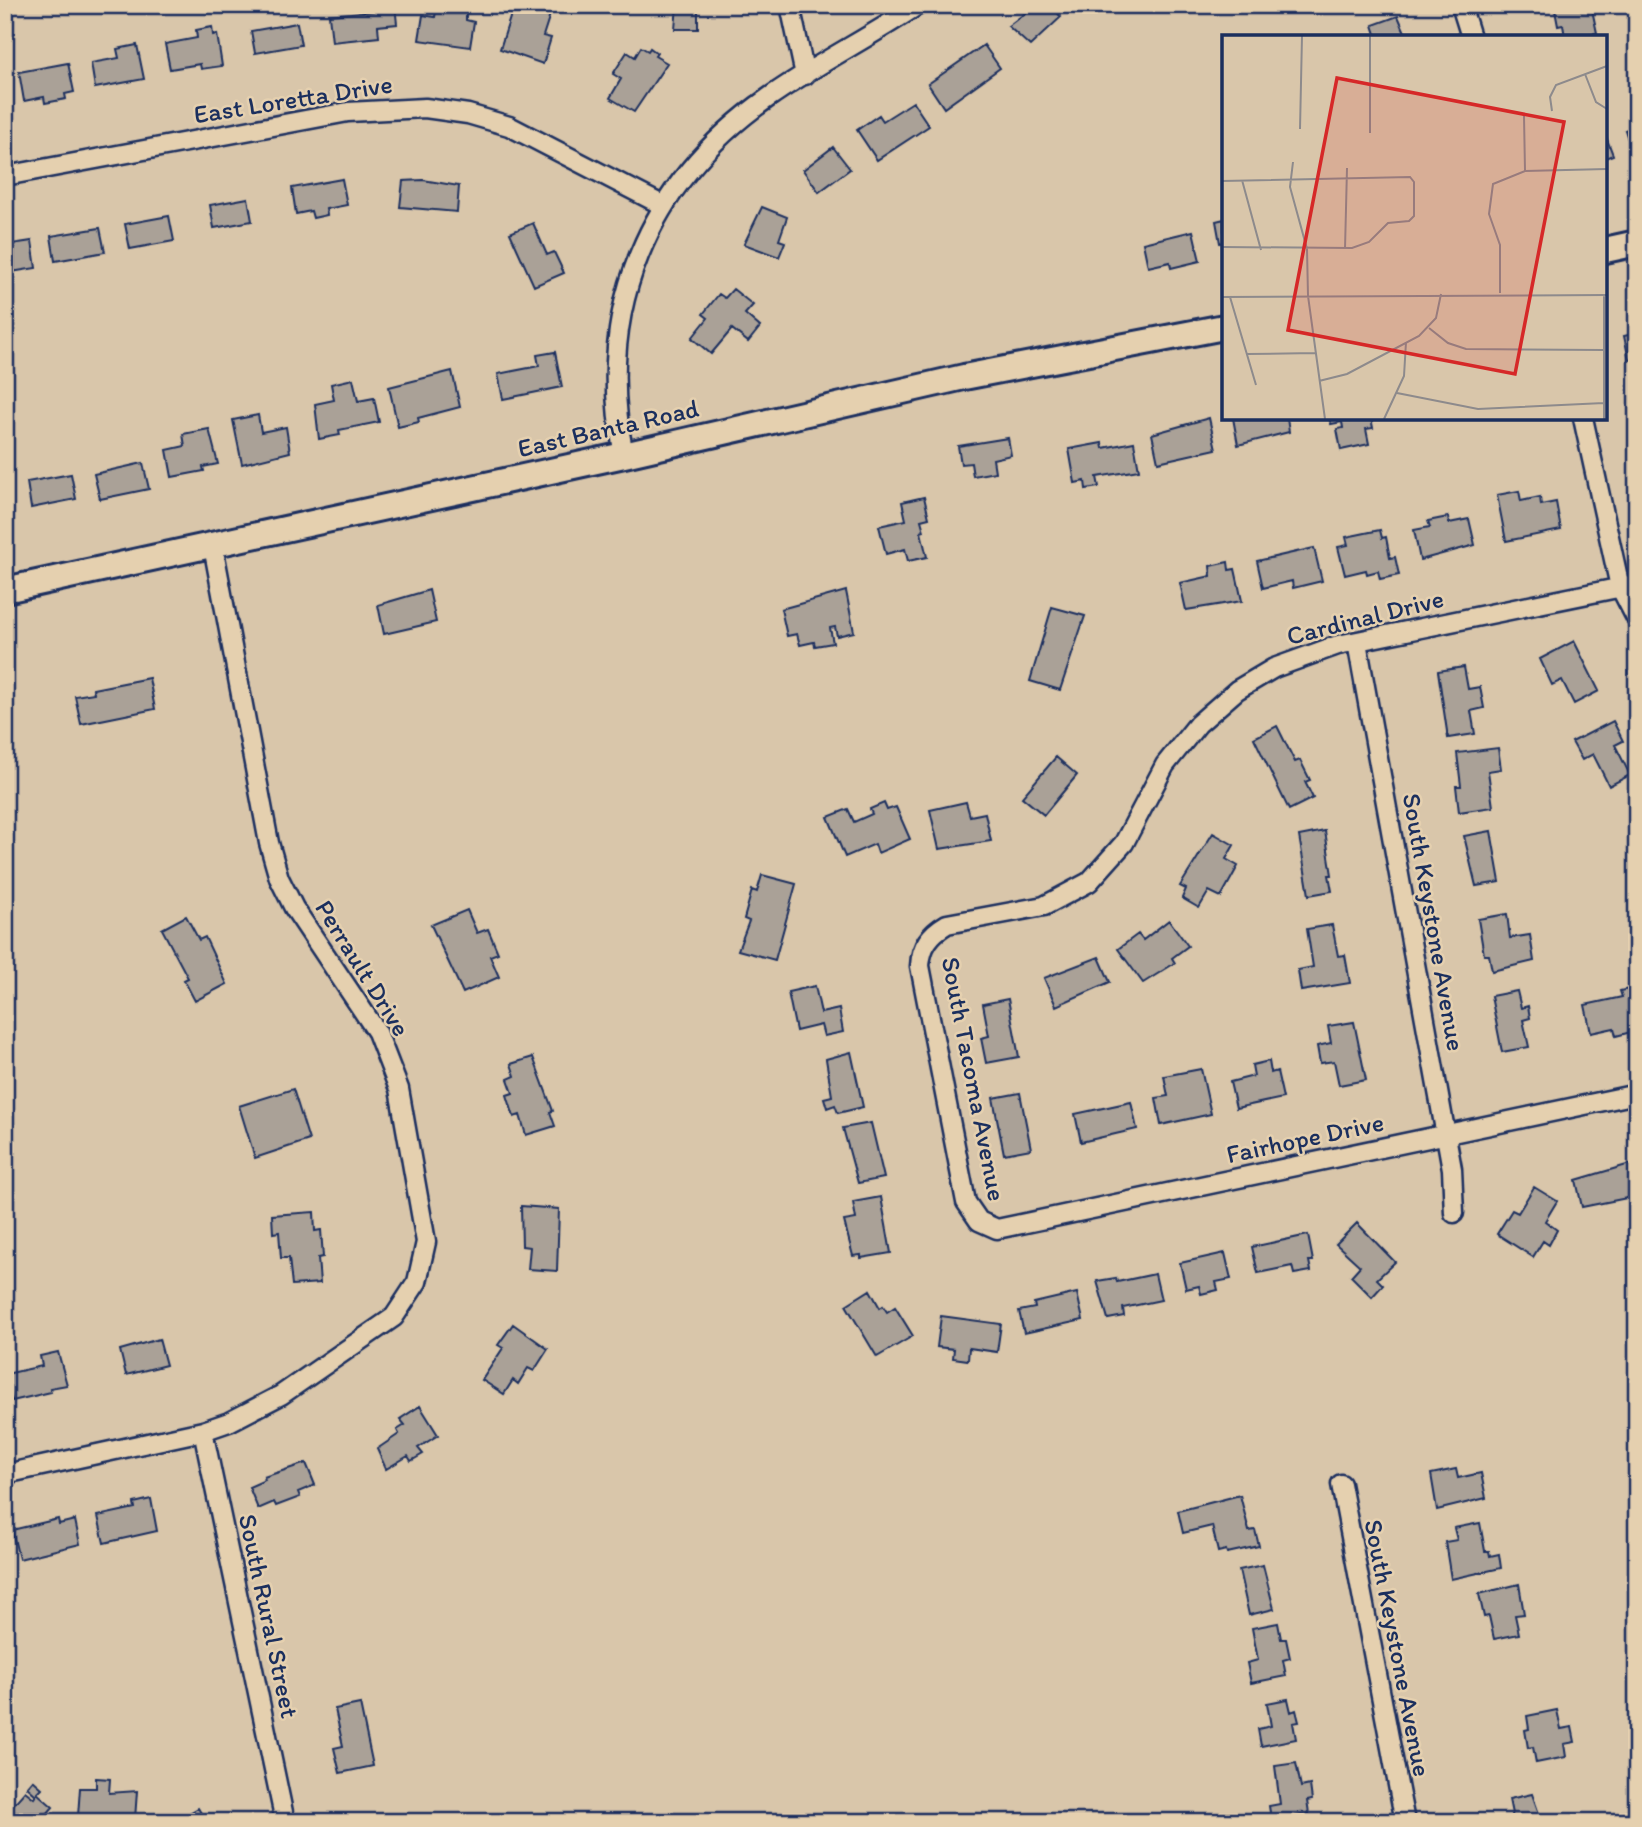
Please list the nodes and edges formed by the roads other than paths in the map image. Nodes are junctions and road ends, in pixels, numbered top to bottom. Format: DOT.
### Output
graph roads {
  1 [pos="790,5"];
  2 [pos="918,5"];
  3 [pos="1461,5"];
  4 [pos="1470,35"];
  5 [pos="805,75"];
  6 [pos="5,176"];
  7 [pos="664,206"];
  8 [pos="1637,243"];
  9 [pos="1607,250"];
  10 [pos="1222,327"];
  11 [pos="1584,420"];
  12 [pos="624,455"];
  13 [pos="213,546"];
  14 [pos="1629,586"];
  15 [pos="5,590"];
  16 [pos="1637,620"];
  17 [pos="1357,642"];
  18 [pos="927,941"];
  19 [pos="1637,1094"];
  20 [pos="1445,1135"];
  21 [pos="1454,1213"];
  22 [pos="985,1224"];
  23 [pos="203,1431"];
  24 [pos="5,1474"];
  25 [pos="1340,1484"];
  26 [pos="283,1812"];
  27 [pos="1405,1822"];
  1 -- 5 [label="street"];
  2 -- 5 [label="street"];
  3 -- 4 [label="street"];
  5 -- 7 [label="street"];
  6 -- 7 [label="street, East Loretta Drive"];
  7 -- 12 [label="street"];
  8 -- 9 [label="street"];
  10 -- 12 [label="street, East Banta Road"];
  11 -- 14 [label="street"];
  12 -- 13 [label="street, East Banta Road"];
  13 -- 15 [label="street, East Banta Road"];
  13 -- 23 [label="street, Perrault Drive"];
  14 -- 16 [label="street"];
  14 -- 17 [label="street, Cardinal Drive"];
  17 -- 18 [label="street, Cardinal Drive"];
  17 -- 20 [label="street, South Keystone Avenue"];
  18 -- 22 [label="street, South Tacoma Avenue"];
  19 -- 20 [label="street, Fairhope Drive"];
  20 -- 21 [label="street, South Keystone Avenue"];
  20 -- 22 [label="street, Fairhope Drive"];
  23 -- 24 [label="street"];
  23 -- 26 [label="street, South Rural Street"];
  25 -- 27 [label="street, South Keystone Avenue"];
}
